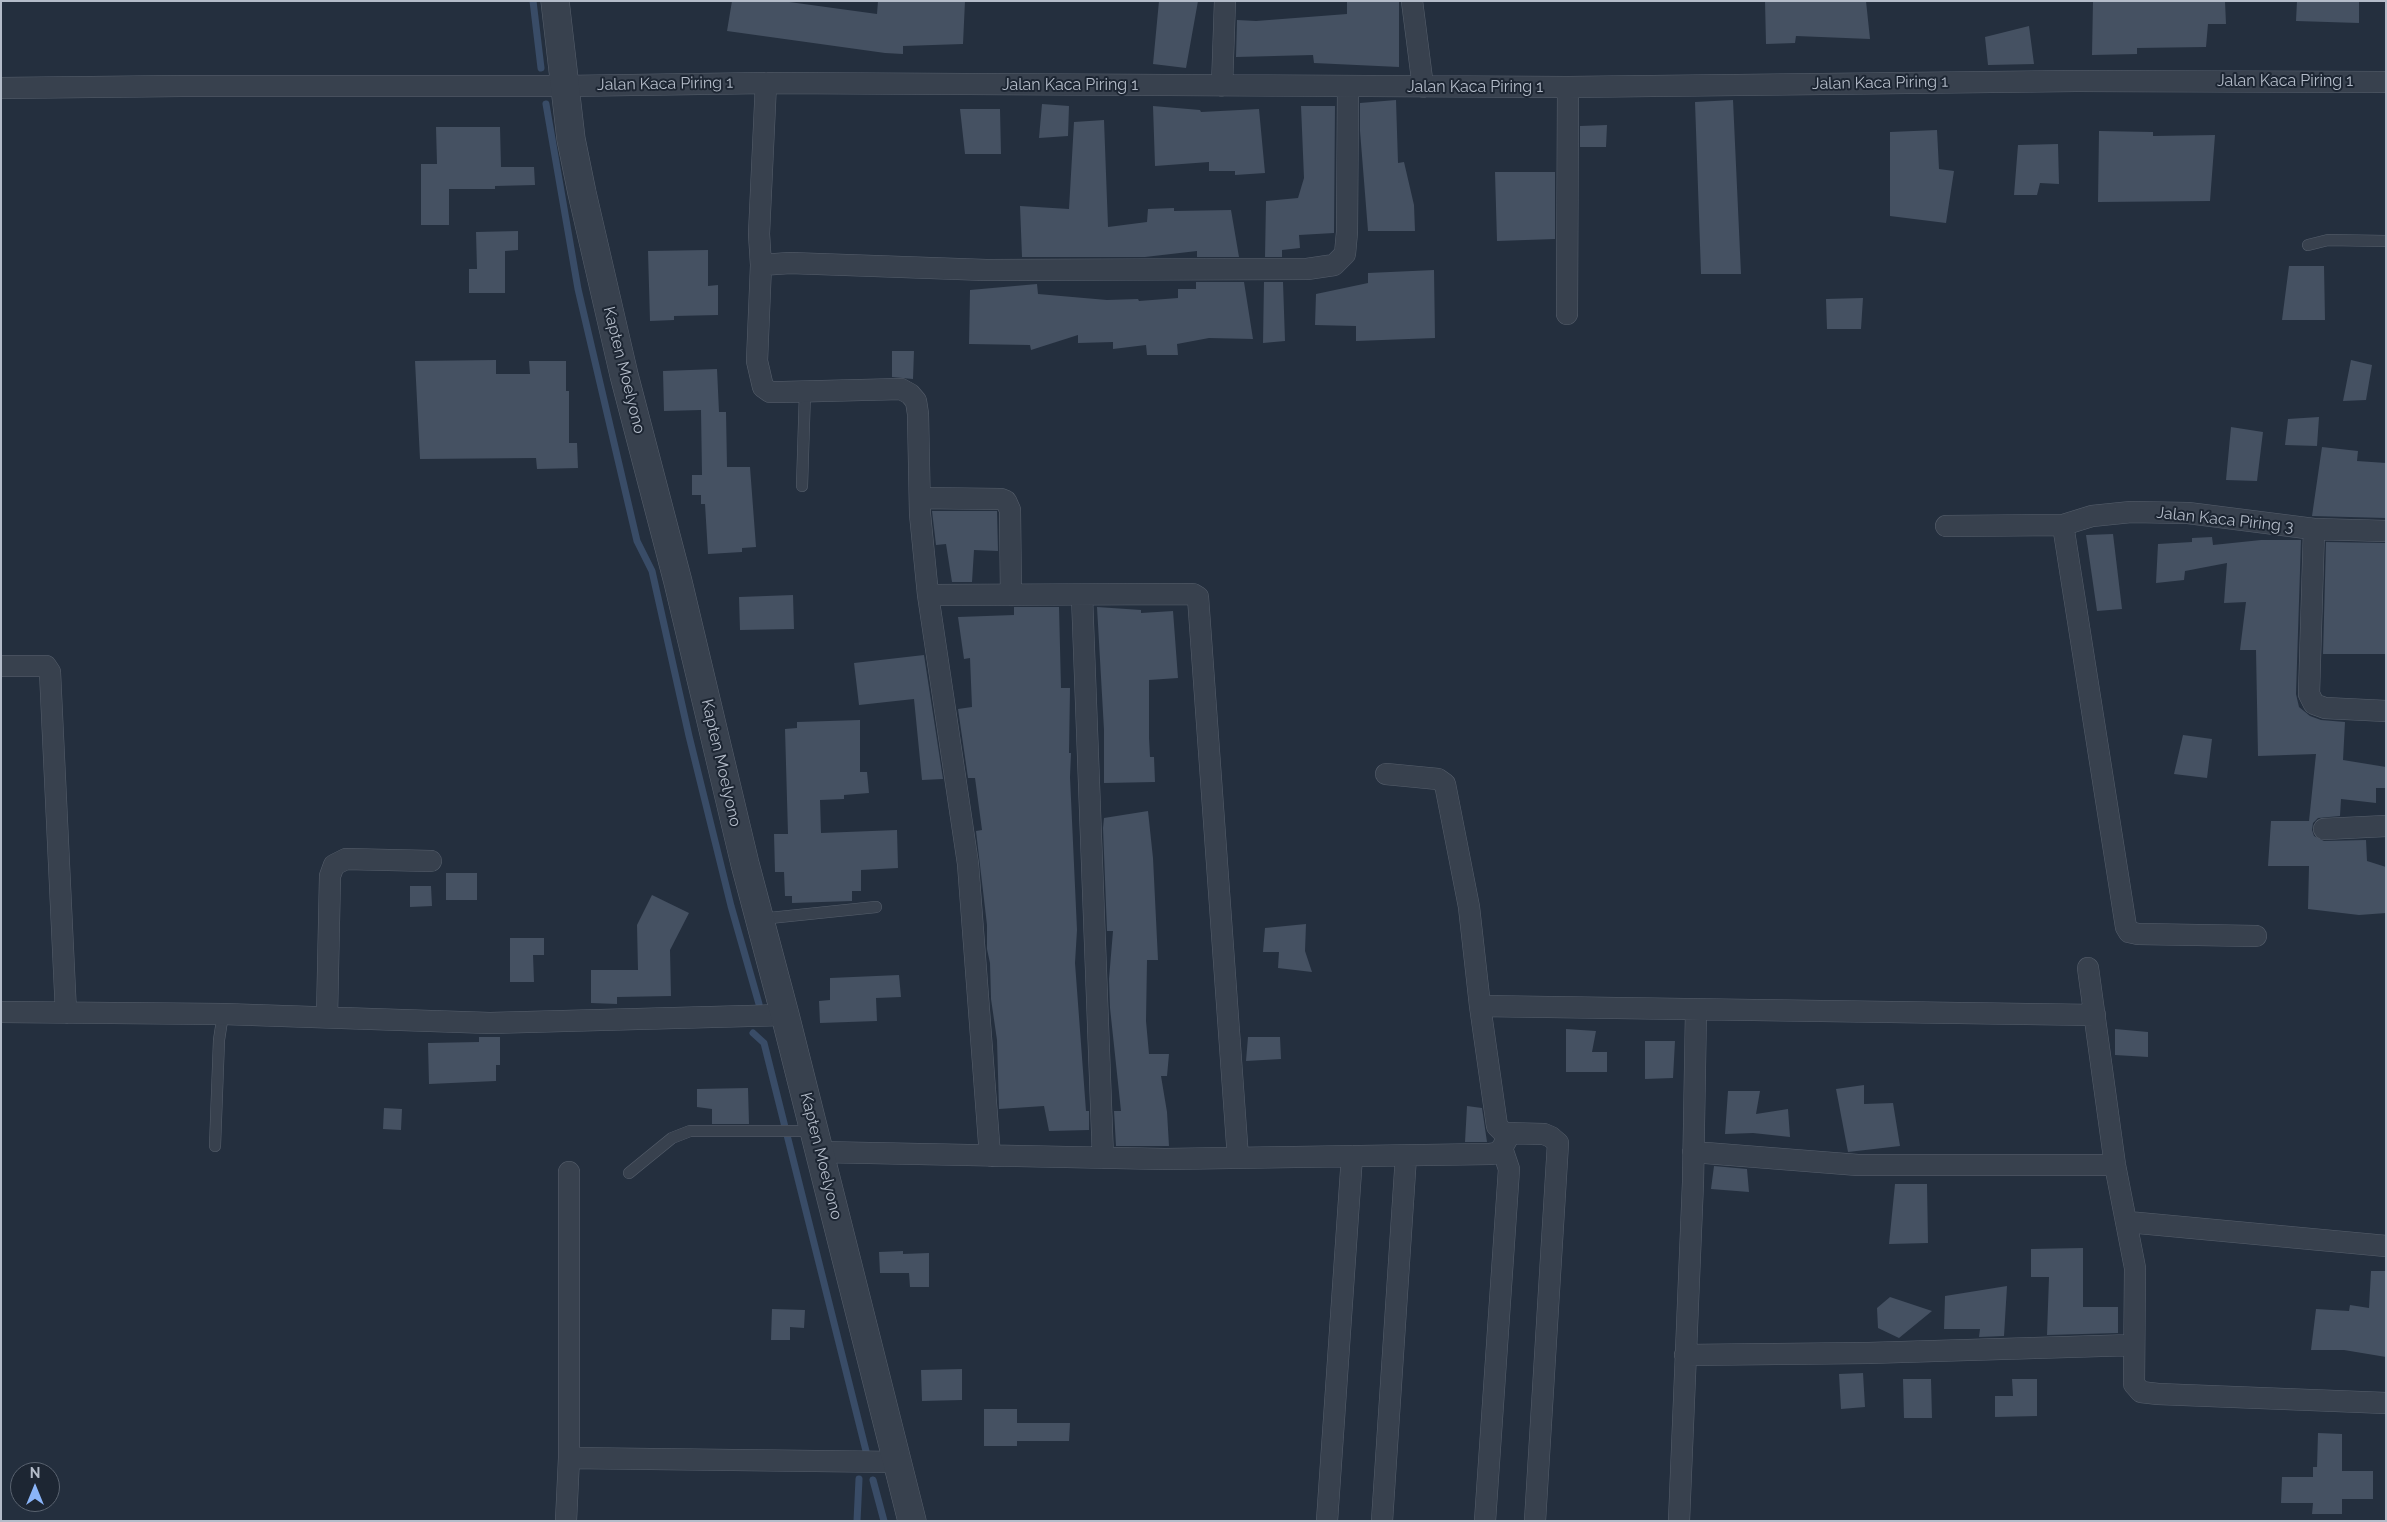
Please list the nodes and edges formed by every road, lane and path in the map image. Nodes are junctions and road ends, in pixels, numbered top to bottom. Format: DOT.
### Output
graph roads {
  1 [pos="555,1"];
  2 [pos="1225,1"];
  3 [pos="1412,1"];
  4 [pos="2386,82"];
  5 [pos="766,83"];
  6 [pos="565,86"];
  7 [pos="1222,86"];
  8 [pos="1348,87"];
  9 [pos="1422,87"];
  10 [pos="1568,87"];
  11 [pos="1,88"];
  12 [pos="2386,241"];
  13 [pos="2308,245"];
  14 [pos="761,265"];
  15 [pos="1567,314"];
  16 [pos="805,392"];
  17 [pos="802,486"];
  18 [pos="920,498"];
  19 [pos="2063,525"];
  20 [pos="1946,526"];
  21 [pos="2314,529"];
  22 [pos="2386,531"];
  23 [pos="928,595"];
  24 [pos="1012,595"];
  25 [pos="1082,596"];
  26 [pos="1,666"];
  27 [pos="2386,711"];
  28 [pos="1386,774"];
  29 [pos="2386,826"];
  30 [pos="2324,829"];
  31 [pos="431,862"];
  32 [pos="876,907"];
  33 [pos="760,919"];
  34 [pos="2256,936"];
  35 [pos="2088,968"];
  36 [pos="1480,1006"];
  37 [pos="1696,1010"];
  38 [pos="1,1012"];
  39 [pos="66,1013"];
  40 [pos="223,1014"];
  41 [pos="785,1015"];
  42 [pos="2095,1015"];
  43 [pos="327,1017"];
  44 [pos="1506,1141"];
  45 [pos="817,1142"];
  46 [pos="215,1146"];
  47 [pos="1693,1152"];
  48 [pos="990,1156"];
  49 [pos="1352,1156"];
  50 [pos="1406,1156"];
  51 [pos="1103,1158"];
  52 [pos="1238,1158"];
  53 [pos="2115,1165"];
  54 [pos="569,1172"];
  55 [pos="629,1173"];
  56 [pos="2128,1222"];
  57 [pos="2386,1246"];
  58 [pos="2134,1345"];
  59 [pos="1685,1355"];
  60 [pos="2386,1403"];
  61 [pos="568,1458"];
  62 [pos="897,1462"];
  63 [pos="566,1521"];
  64 [pos="912,1521"];
  65 [pos="1327,1521"];
  66 [pos="1382,1521"];
  67 [pos="1485,1521"];
  68 [pos="1535,1521"];
  69 [pos="1679,1521"];
  1 -- 6 [label="street, Kapten Moelyono"];
  2 -- 7 [label="street"];
  3 -- 9 [label="street"];
  4 -- 10 [label="street, Jalan Kaca Piring 1"];
  5 -- 6 [label="street, Jalan Kaca Piring 1"];
  5 -- 7 [label="street, Jalan Kaca Piring 1"];
  5 -- 14 [label="street"];
  6 -- 11 [label="street, Jalan Kaca Piring 1"];
  6 -- 33 [label="street, Kapten Moelyono"];
  7 -- 8 [label="street, Jalan Kaca Piring 1"];
  8 -- 9 [label="street, Jalan Kaca Piring 1"];
  8 -- 14 [label="street"];
  9 -- 10 [label="street, Jalan Kaca Piring 1"];
  10 -- 15 [label="street"];
  12 -- 13 [label="lane"];
  14 -- 16 [label="street"];
  16 -- 17 [label="lane"];
  16 -- 18 [label="street"];
  18 -- 23 [label="street"];
  18 -- 24 [label="street"];
  19 -- 20 [label="street, Jalan Kaca Piring 3"];
  19 -- 21 [label="street, Jalan Kaca Piring 3"];
  19 -- 34 [label="street"];
  21 -- 22 [label="street, Jalan Kaca Piring 3"];
  21 -- 27 [label="street"];
  23 -- 24 [label="street"];
  23 -- 48 [label="street"];
  24 -- 25 [label="street"];
  25 -- 51 [label="street"];
  25 -- 52 [label="street"];
  26 -- 39 [label="street"];
  28 -- 36 [label="street"];
  29 -- 30 [label="street"];
  31 -- 43 [label="street"];
  32 -- 33 [label="lane"];
  33 -- 41 [label="street, Kapten Moelyono"];
  35 -- 42 [label="street"];
  36 -- 37 [label="street"];
  36 -- 44 [label="street"];
  37 -- 42 [label="street"];
  37 -- 47 [label="street"];
  38 -- 39 [label="street"];
  39 -- 40 [label="street"];
  40 -- 43 [label="street"];
  40 -- 46 [label="lane"];
  41 -- 43 [label="street"];
  41 -- 45 [label="street, Kapten Moelyono"];
  42 -- 53 [label="street"];
  44 -- 50 [label="street"];
  44 -- 67 [label="street"];
  44 -- 68 [label="street"];
  45 -- 48 [label="street"];
  45 -- 55 [label="lane"];
  45 -- 62 [label="street, Kapten Moelyono"];
  47 -- 53 [label="street"];
  47 -- 59 [label="street"];
  48 -- 51 [label="street"];
  49 -- 50 [label="street"];
  49 -- 52 [label="street"];
  49 -- 65 [label="street"];
  50 -- 66 [label="street"];
  51 -- 52 [label="street"];
  53 -- 56 [label="street"];
  54 -- 61 [label="street"];
  56 -- 57 [label="street"];
  56 -- 58 [label="street"];
  58 -- 59 [label="street"];
  58 -- 60 [label="street"];
  59 -- 69 [label="street"];
  61 -- 62 [label="street"];
  61 -- 63 [label="street"];
  62 -- 64 [label="street, Kapten Moelyono"];
}
